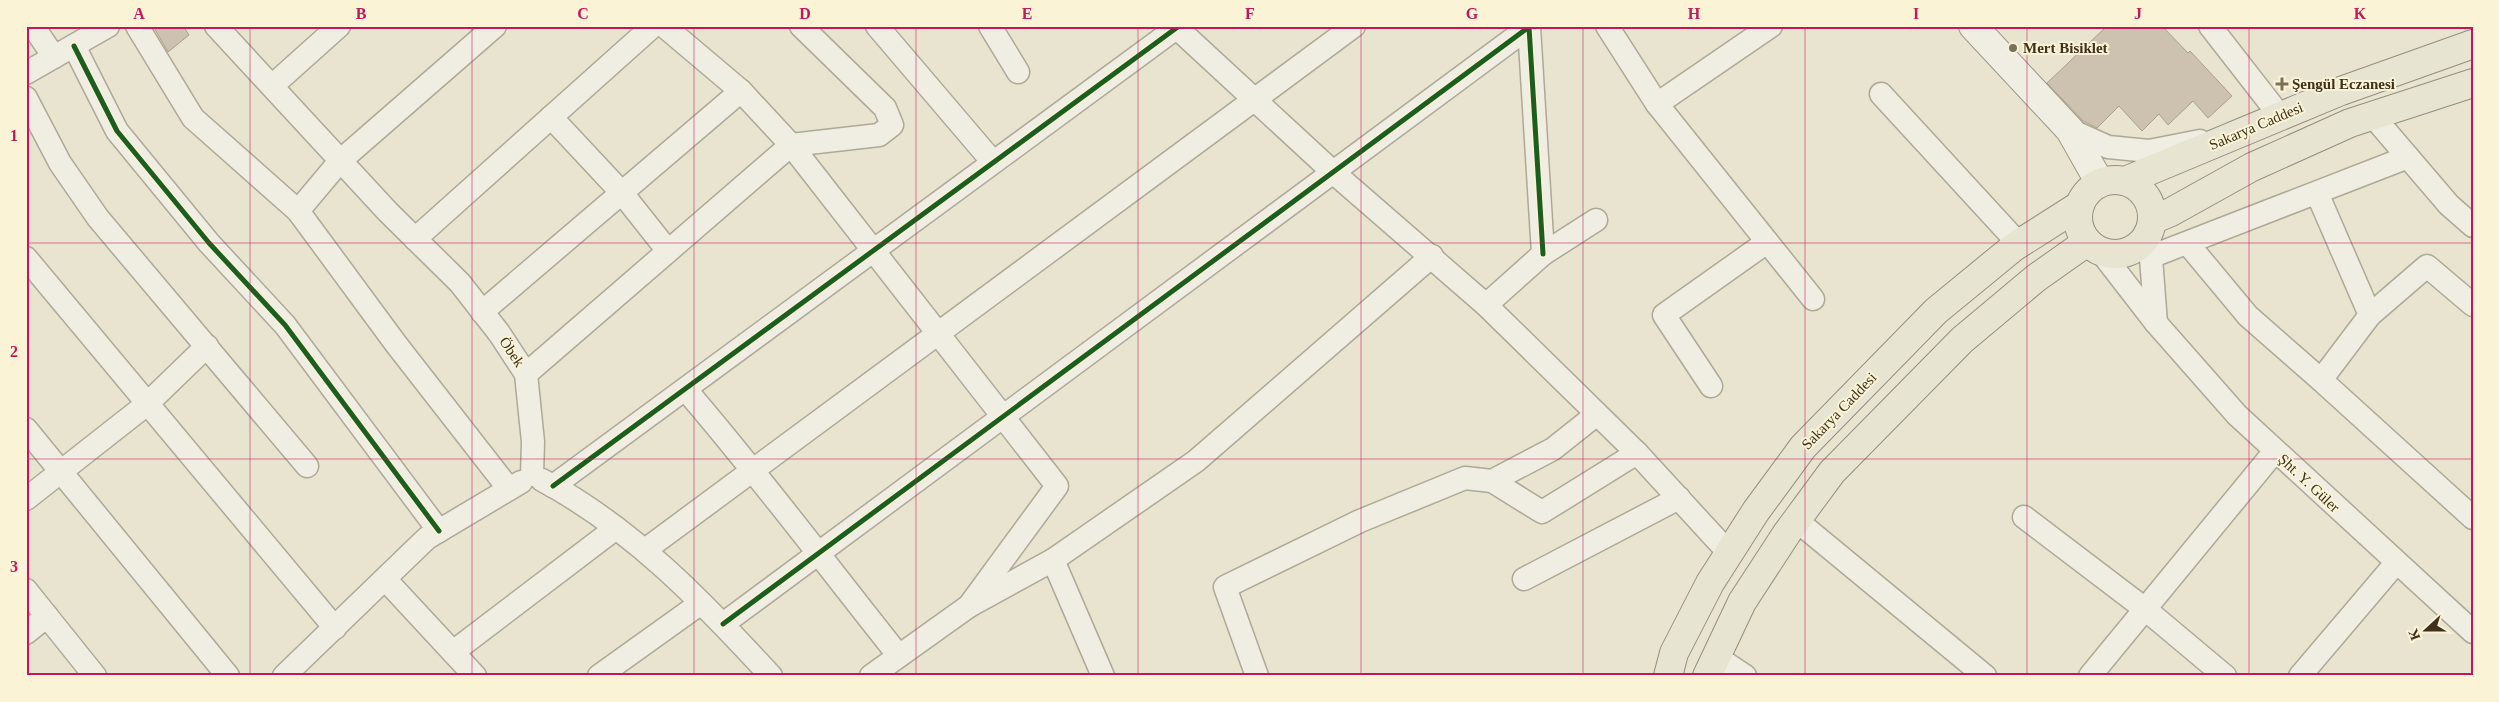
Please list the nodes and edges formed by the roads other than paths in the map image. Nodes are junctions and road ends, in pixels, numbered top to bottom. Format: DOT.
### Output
graph roads {
  1 [pos="34,26"];
  2 [pos="108,26"];
  3 [pos="137,26"];
  4 [pos="340,26"];
  5 [pos="495,26"];
  6 [pos="653,26"];
  7 [pos="664,26"];
  8 [pos="801,26"];
  9 [pos="877,26"];
  10 [pos="990,26"];
  11 [pos="1354,26"];
  12 [pos="1606,26"];
  13 [pos="1771,26"];
  14 [pos="1973,26"];
  15 [pos="2210,26"];
  16 [pos="1530,27"];
  17 [pos="1171,29"];
  18 [pos="228,30"];
  19 [pos="2473,44"];
  20 [pos="74,46"];
  21 [pos="54,57"];
  22 [pos="1018,72"];
  23 [pos="26,73"];
  24 [pos="2473,83"];
  25 [pos="272,86"];
  26 [pos="741,91"];
  27 [pos="1881,94"];
  28 [pos="26,98"];
  29 [pos="1256,100"];
  30 [pos="1657,104"];
  31 [pos="2372,115"];
  32 [pos="2280,116"];
  33 [pos="551,117"];
  34 [pos="2070,130"];
  35 [pos="2235,134"];
  36 [pos="791,145"];
  37 [pos="2408,157"];
  38 [pos="340,161"];
  39 [pos="992,162"];
  40 [pos="1334,173"];
  41 [pos="2112,182"];
  42 [pos="622,193"];
  43 [pos="2317,193"];
  44 [pos="2080,205"];
  45 [pos="298,211"];
  46 [pos="1596,220"];
  47 [pos="2473,226"];
  48 [pos="2150,236"];
  49 [pos="414,239"];
  50 [pos="1767,242"];
  51 [pos="2019,244"];
  52 [pos="2188,244"];
  53 [pos="2094,247"];
  54 [pos="668,251"];
  55 [pos="873,252"];
  56 [pos="1543,254"];
  57 [pos="1432,256"];
  58 [pos="26,258"];
  59 [pos="1813,299"];
  60 [pos="1486,305"];
  61 [pos="2473,305"];
  62 [pos="482,312"];
  63 [pos="2370,315"];
  64 [pos="2156,324"];
  65 [pos="937,334"];
  66 [pos="207,346"];
  67 [pos="526,374"];
  68 [pos="2321,380"];
  69 [pos="1711,386"];
  70 [pos="686,390"];
  71 [pos="147,404"];
  72 [pos="1597,414"];
  73 [pos="1002,417"];
  74 [pos="26,429"];
  75 [pos="2274,451"];
  76 [pos="1637,453"];
  77 [pos="307,466"];
  78 [pos="754,470"];
  79 [pos="61,472"];
  80 [pos="532,475"];
  81 [pos="1492,481"];
  82 [pos="553,486"];
  83 [pos="509,489"];
  84 [pos="1678,498"];
  85 [pos="26,499"];
  86 [pos="2024,517"];
  87 [pos="2473,518"];
  88 [pos="1796,520"];
  89 [pos="616,528"];
  90 [pos="439,531"];
  91 [pos="644,550"];
  92 [pos="1729,553"];
  93 [pos="818,554"];
  94 [pos="1053,560"];
  95 [pos="2396,563"];
  96 [pos="385,579"];
  97 [pos="1524,579"];
  98 [pos="26,590"];
  99 [pos="701,603"];
  100 [pos="969,606"];
  101 [pos="2144,609"];
  102 [pos="47,616"];
  103 [pos="724,624"];
  104 [pos="335,628"];
  105 [pos="2473,632"];
  106 [pos="26,633"];
  107 [pos="453,652"];
  108 [pos="899,656"];
  109 [pos="1712,666"];
  110 [pos="95,676"];
  111 [pos="228,676"];
  112 [pos="284,676"];
  113 [pos="475,676"];
  114 [pos="600,676"];
  115 [pos="771,676"];
  116 [pos="871,676"];
  117 [pos="1103,676"];
  118 [pos="1258,676"];
  119 [pos="1668,676"];
  120 [pos="1744,676"];
  121 [pos="1985,676"];
  122 [pos="2090,676"];
  123 [pos="2225,676"];
  124 [pos="2300,676"];
  1 -- 21 [label="street"];
  2 -- 20 [label="street"];
  3 -- 45 [label="street"];
  4 -- 25 [label="street"];
  5 -- 38 [label="street"];
  6 -- 33 [label="street"];
  7 -- 26 [label="street"];
  8 -- 36 [label="street"];
  9 -- 39 [label="street"];
  10 -- 22 [label="street"];
  11 -- 29 [label="street"];
  12 -- 30 [label="street"];
  13 -- 30 [label="street"];
  14 -- 34 [label="street"];
  15 -- 32 [label="street"];
  16 -- 40 [label="street"];
  16 -- 56 [label="street"];
  17 -- 29 [label="street"];
  17 -- 39 [label="street"];
  18 -- 25 [label="street, Öbek"];
  19 -- 32 [label="main road, Sakarya Caddesi"];
  20 -- 21 [label="street"];
  20 -- 90 [label="street"];
  21 -- 23 [label="street"];
  24 -- 31 [label="main road"];
  25 -- 38 [label="street, Öbek"];
  26 -- 36 [label="street"];
  26 -- 42 [label="street"];
  27 -- 51 [label="street"];
  28 -- 66 [label="street"];
  29 -- 40 [label="street"];
  29 -- 65 [label="street"];
  30 -- 50 [label="street"];
  31 -- 37 [label="street"];
  31 -- 48 [label="main road"];
  32 -- 35 [label="main road, Sakarya Caddesi"];
  33 -- 42 [label="street"];
  33 -- 49 [label="street"];
  34 -- 35 [label="street"];
  34 -- 41 [label="street"];
  35 -- 41 [label="main road, Sakarya Caddesi"];
  36 -- 54 [label="street"];
  36 -- 55 [label="street"];
  37 -- 43 [label="street"];
  37 -- 47 [label="street"];
  38 -- 45 [label="street"];
  38 -- 49 [label="street, Öbek"];
  39 -- 55 [label="street"];
  40 -- 57 [label="street"];
  40 -- 73 [label="street"];
  41 -- 44 [label="main road"];
  41 -- 48 [label="main road"];
  42 -- 54 [label="street"];
  42 -- 62 [label="street"];
  43 -- 52 [label="street"];
  43 -- 63 [label="street"];
  44 -- 51 [label="main road, Sakarya Caddesi"];
  44 -- 53 [label="main road"];
  45 -- 83 [label="street"];
  46 -- 56 [label="street"];
  48 -- 52 [label="street"];
  48 -- 53 [label="main road"];
  48 -- 64 [label="street"];
  49 -- 62 [label="street, Öbek"];
  50 -- 59 [label="street"];
  50 -- 69 [label="street"];
  51 -- 92 [label="main road, Sakarya Caddesi"];
  52 -- 68 [label="street"];
  53 -- 64 [label="street, Şht. Y. Güler"];
  53 -- 88 [label="main road"];
  54 -- 67 [label="street"];
  55 -- 65 [label="street"];
  55 -- 70 [label="street"];
  56 -- 60 [label="street"];
  57 -- 60 [label="street"];
  57 -- 94 [label="street"];
  58 -- 71 [label="street"];
  60 -- 72 [label="street"];
  61 -- 63 [label="street"];
  62 -- 67 [label="street, Öbek"];
  63 -- 68 [label="street"];
  64 -- 75 [label="street, Şht. Y. Güler"];
  65 -- 73 [label="street"];
  65 -- 78 [label="street"];
  66 -- 71 [label="street"];
  66 -- 77 [label="street"];
  67 -- 80 [label="street, Öbek"];
  68 -- 87 [label="street"];
  70 -- 78 [label="street"];
  70 -- 82 [label="street"];
  71 -- 79 [label="street"];
  71 -- 104 [label="street"];
  72 -- 76 [label="street"];
  72 -- 81 [label="street"];
  73 -- 93 [label="street"];
  73 -- 100 [label="street"];
  74 -- 79 [label="street"];
  75 -- 95 [label="street, Şht. Y. Güler"];
  75 -- 101 [label="street"];
  76 -- 81 [label="street"];
  76 -- 84 [label="street"];
  78 -- 91 [label="street"];
  78 -- 93 [label="street"];
  79 -- 85 [label="street"];
  79 -- 111 [label="street"];
  80 -- 82 [label="street"];
  80 -- 83 [label="street"];
  81 -- 118 [label="street"];
  82 -- 89 [label="street"];
  83 -- 90 [label="street"];
  84 -- 92 [label="street"];
  84 -- 97 [label="street"];
  86 -- 101 [label="street"];
  88 -- 109 [label="main road"];
  88 -- 121 [label="street"];
  89 -- 91 [label="street"];
  89 -- 107 [label="street"];
  90 -- 96 [label="street"];
  91 -- 99 [label="street"];
  92 -- 119 [label="main road, Sakarya Caddesi"];
  93 -- 103 [label="street"];
  93 -- 108 [label="street"];
  94 -- 100 [label="street"];
  94 -- 117 [label="street"];
  95 -- 105 [label="street, Şht. Y. Güler"];
  95 -- 124 [label="street"];
  96 -- 104 [label="street"];
  96 -- 107 [label="street"];
  98 -- 102 [label="street"];
  99 -- 103 [label="street"];
  99 -- 114 [label="street"];
  100 -- 108 [label="street"];
  101 -- 122 [label="street"];
  101 -- 123 [label="street"];
  102 -- 106 [label="street"];
  102 -- 110 [label="street"];
  103 -- 115 [label="street"];
  104 -- 112 [label="street"];
  107 -- 113 [label="street"];
  108 -- 116 [label="street"];
  109 -- 120 [label="street"];
}
